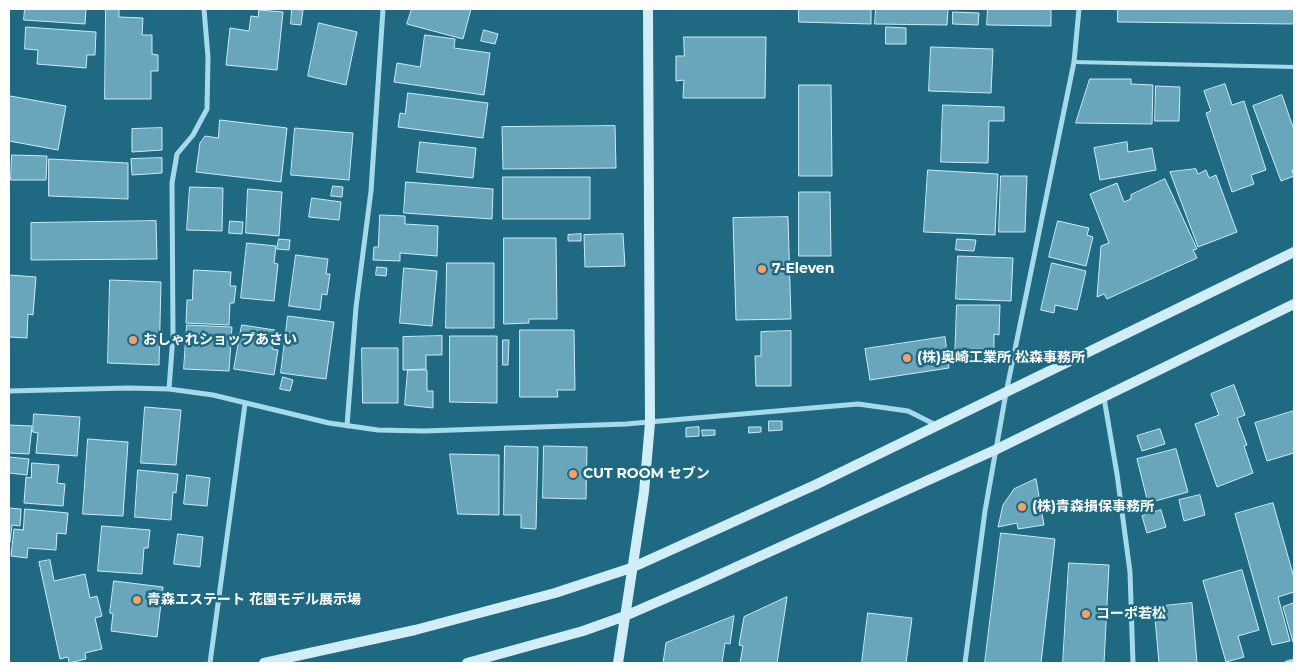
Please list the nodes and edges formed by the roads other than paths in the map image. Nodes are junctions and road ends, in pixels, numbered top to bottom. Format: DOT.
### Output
graph roads {
  1 [pos="204,9"];
  2 [pos="383,9"];
  3 [pos="648,9"];
  4 [pos="1079,9"];
  5 [pos="1074,62"];
  6 [pos="1294,68"];
  7 [pos="1294,252"];
  8 [pos="1294,304"];
  9 [pos="170,389"];
  10 [pos="9,391"];
  11 [pos="1006,393"];
  12 [pos="1104,398"];
  13 [pos="245,404"];
  14 [pos="650,423"];
  15 [pos="936,425"];
  16 [pos="347,426"];
  17 [pos="995,450"];
  18 [pos="631,568"];
  19 [pos="625,616"];
  20 [pos="1294,661"];
  21 [pos="210,663"];
  22 [pos="264,663"];
  23 [pos="467,663"];
  24 [pos="618,663"];
  25 [pos="965,663"];
  26 [pos="1133,663"];
  27 [pos="1287,663"];
  1 -- 9 [label="street"];
  2 -- 16 [label="street"];
  3 -- 14 [label="street"];
  4 -- 5 [label="street"];
  5 -- 6 [label="lane"];
  5 -- 11 [label="street"];
  7 -- 11 [label="street"];
  8 -- 12 [label="street"];
  9 -- 10 [label="street"];
  9 -- 13 [label="street"];
  11 -- 15 [label="street"];
  11 -- 17 [label="street"];
  12 -- 17 [label="street"];
  12 -- 26 [label="street"];
  13 -- 16 [label="street"];
  13 -- 21 [label="street"];
  14 -- 15 [label="street"];
  14 -- 16 [label="street"];
  14 -- 18 [label="street"];
  15 -- 18 [label="street"];
  17 -- 19 [label="street"];
  17 -- 25 [label="street"];
  18 -- 19 [label="street"];
  18 -- 22 [label="street"];
  19 -- 23 [label="street"];
  19 -- 24 [label="street"];
  20 -- 27 [label="street"];
}
